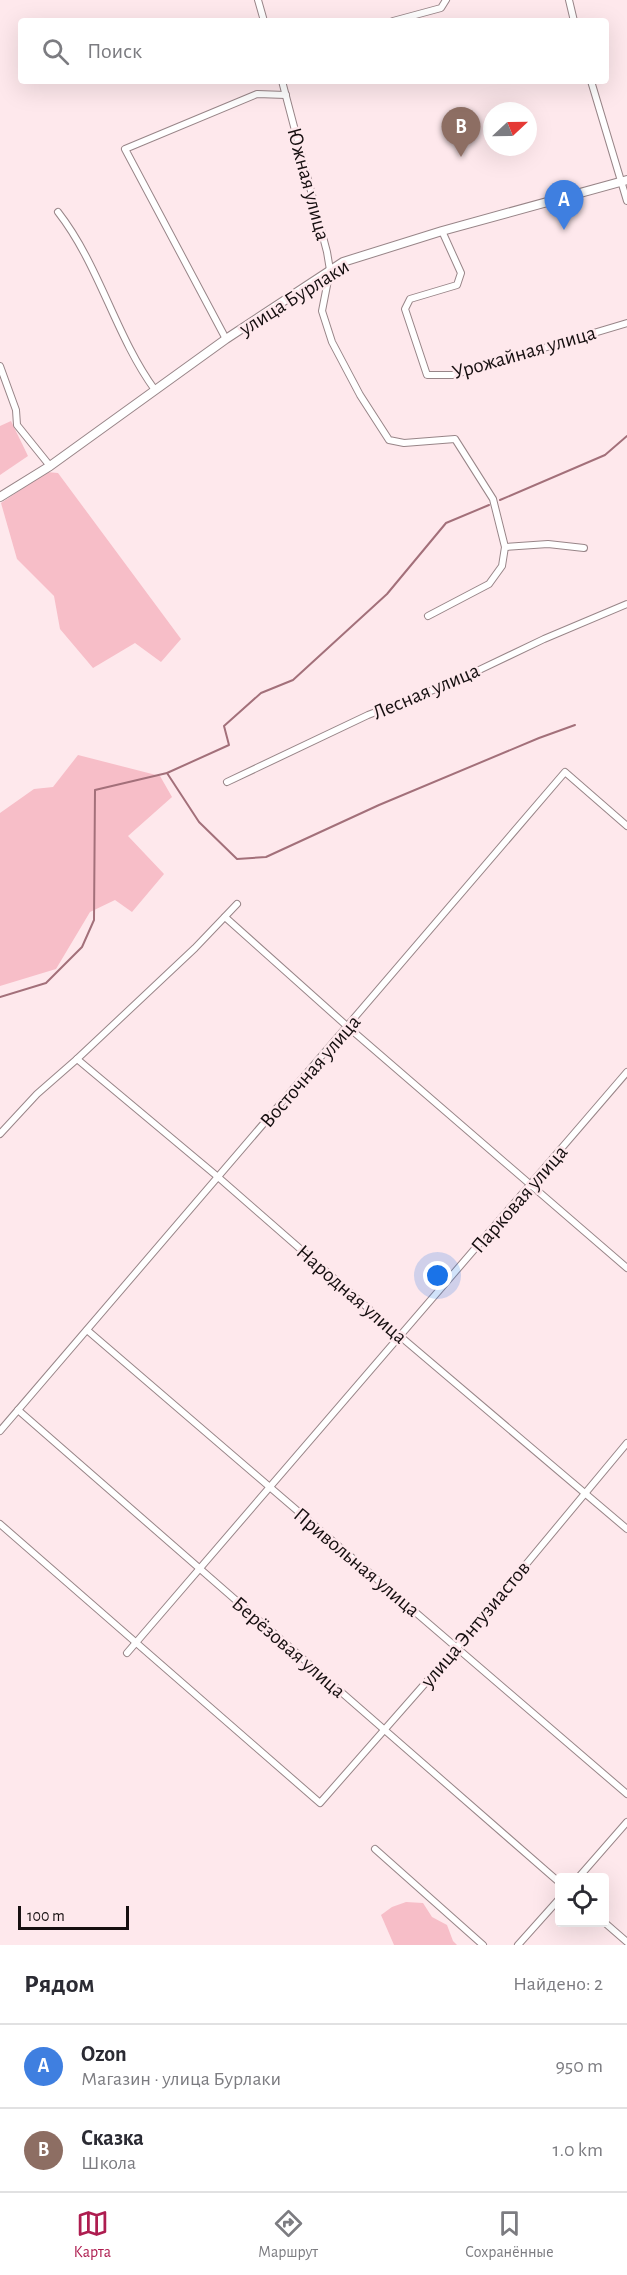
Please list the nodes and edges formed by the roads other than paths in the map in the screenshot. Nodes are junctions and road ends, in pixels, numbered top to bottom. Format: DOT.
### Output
graph roads {
  1 [pos="258,0"];
  2 [pos="446,0"];
  3 [pos="569,0"];
  4 [pos="263,18"];
  5 [pos="404,18"];
  6 [pos="573,18"];
  7 [pos="283,84"];
  8 [pos="592,84"];
  9 [pos="286,95"];
  10 [pos="624,181"];
  11 [pos="627,201"];
  12 [pos="58,212"];
  13 [pos="442,231"];
  14 [pos="330,270"];
  15 [pos="627,323"];
  16 [pos="226,339"];
  17 [pos="0,366"];
  18 [pos="156,390"];
  19 [pos="50,466"];
  20 [pos="0,497"];
  21 [pos="505,547"];
  22 [pos="584,548"];
  23 [pos="627,604"];
  24 [pos="428,616"];
  25 [pos="227,782"];
  26 [pos="627,826"];
  27 [pos="237,904"];
  28 [pos="225,917"];
  29 [pos="348,1027"];
  30 [pos="77,1059"];
  31 [pos="627,1072"];
  32 [pos="0,1134"];
  33 [pos="218,1177"];
  34 [pos="530,1186"];
  35 [pos="627,1268"];
  36 [pos="87,1330"];
  37 [pos="401,1337"];
  38 [pos="18,1410"];
  39 [pos="0,1431"];
  40 [pos="627,1443"];
  41 [pos="269,1488"];
  42 [pos="584,1494"];
  43 [pos="0,1524"];
  44 [pos="627,1529"];
  45 [pos="199,1568"];
  46 [pos="136,1643"];
  47 [pos="458,1646"];
  48 [pos="127,1653"];
  49 [pos="384,1730"];
  50 [pos="627,1794"];
  51 [pos="627,1822"];
  52 [pos="375,1849"];
  53 [pos="582,1873"];
  54 [pos="555,1879"];
  55 [pos="555,1904"];
  56 [pos="609,1926"];
  57 [pos="627,1942"];
  58 [pos="483,1945"];
  59 [pos="518,1945"];
  1 -- 4 [label="street"];
  2 -- 5 [label="street"];
  3 -- 6 [label="street"];
  7 -- 9 [label="street, Южная улица"];
  8 -- 10 [label="street"];
  9 -- 14 [label="street, Южная улица"];
  9 -- 16 [label="street"];
  10 -- 11 [label="street"];
  10 -- 13 [label="street, улица Бурлаки"];
  12 -- 18 [label="street"];
  13 -- 14 [label="street, улица Бурлаки"];
  13 -- 15 [label="street, Урожайная улица"];
  14 -- 16 [label="street, улица Бурлаки"];
  14 -- 21 [label="street, Южная улица"];
  16 -- 18 [label="street, улица Бурлаки"];
  17 -- 19 [label="street"];
  18 -- 19 [label="street, улица Бурлаки"];
  19 -- 20 [label="street, улица Бурлаки"];
  21 -- 22 [label="street"];
  21 -- 24 [label="street"];
  23 -- 25 [label="street, Лесная улица"];
  26 -- 29 [label="street, Восточная улица"];
  27 -- 28 [label="street"];
  28 -- 29 [label="street"];
  28 -- 30 [label="street"];
  29 -- 33 [label="street, Восточная улица"];
  29 -- 34 [label="street"];
  30 -- 32 [label="street"];
  30 -- 33 [label="street, Народная улица"];
  31 -- 34 [label="street, Парковая улица"];
  33 -- 36 [label="street, Восточная улица"];
  33 -- 37 [label="street, Народная улица"];
  34 -- 35 [label="street"];
  34 -- 37 [label="street, Парковая улица"];
  36 -- 38 [label="street, Восточная улица"];
  36 -- 41 [label="street, Привольная улица"];
  37 -- 41 [label="street, Парковая улица"];
  37 -- 42 [label="street, Народная улица"];
  38 -- 39 [label="street, Восточная улица"];
  38 -- 45 [label="street, Берёзовая улица"];
  40 -- 42 [label="street, улица Энтузиастов"];
  41 -- 45 [label="street, Парковая улица"];
  41 -- 47 [label="street, Привольная улица"];
  42 -- 44 [label="street, Народная улица"];
  42 -- 47 [label="street, улица Энтузиастов"];
  43 -- 46 [label="street"];
  45 -- 46 [label="street, Парковая улица"];
  45 -- 49 [label="street, Берёзовая улица"];
  46 -- 48 [label="street, Парковая улица"];
  46 -- 49 [label="street, улица Энтузиастов"];
  47 -- 49 [label="street, улица Энтузиастов"];
  47 -- 50 [label="street, Привольная улица"];
  49 -- 54 [label="street, Берёзовая улица"];
  51 -- 53 [label="street"];
  52 -- 58 [label="street"];
  55 -- 59 [label="street"];
  56 -- 57 [label="street"];
}
